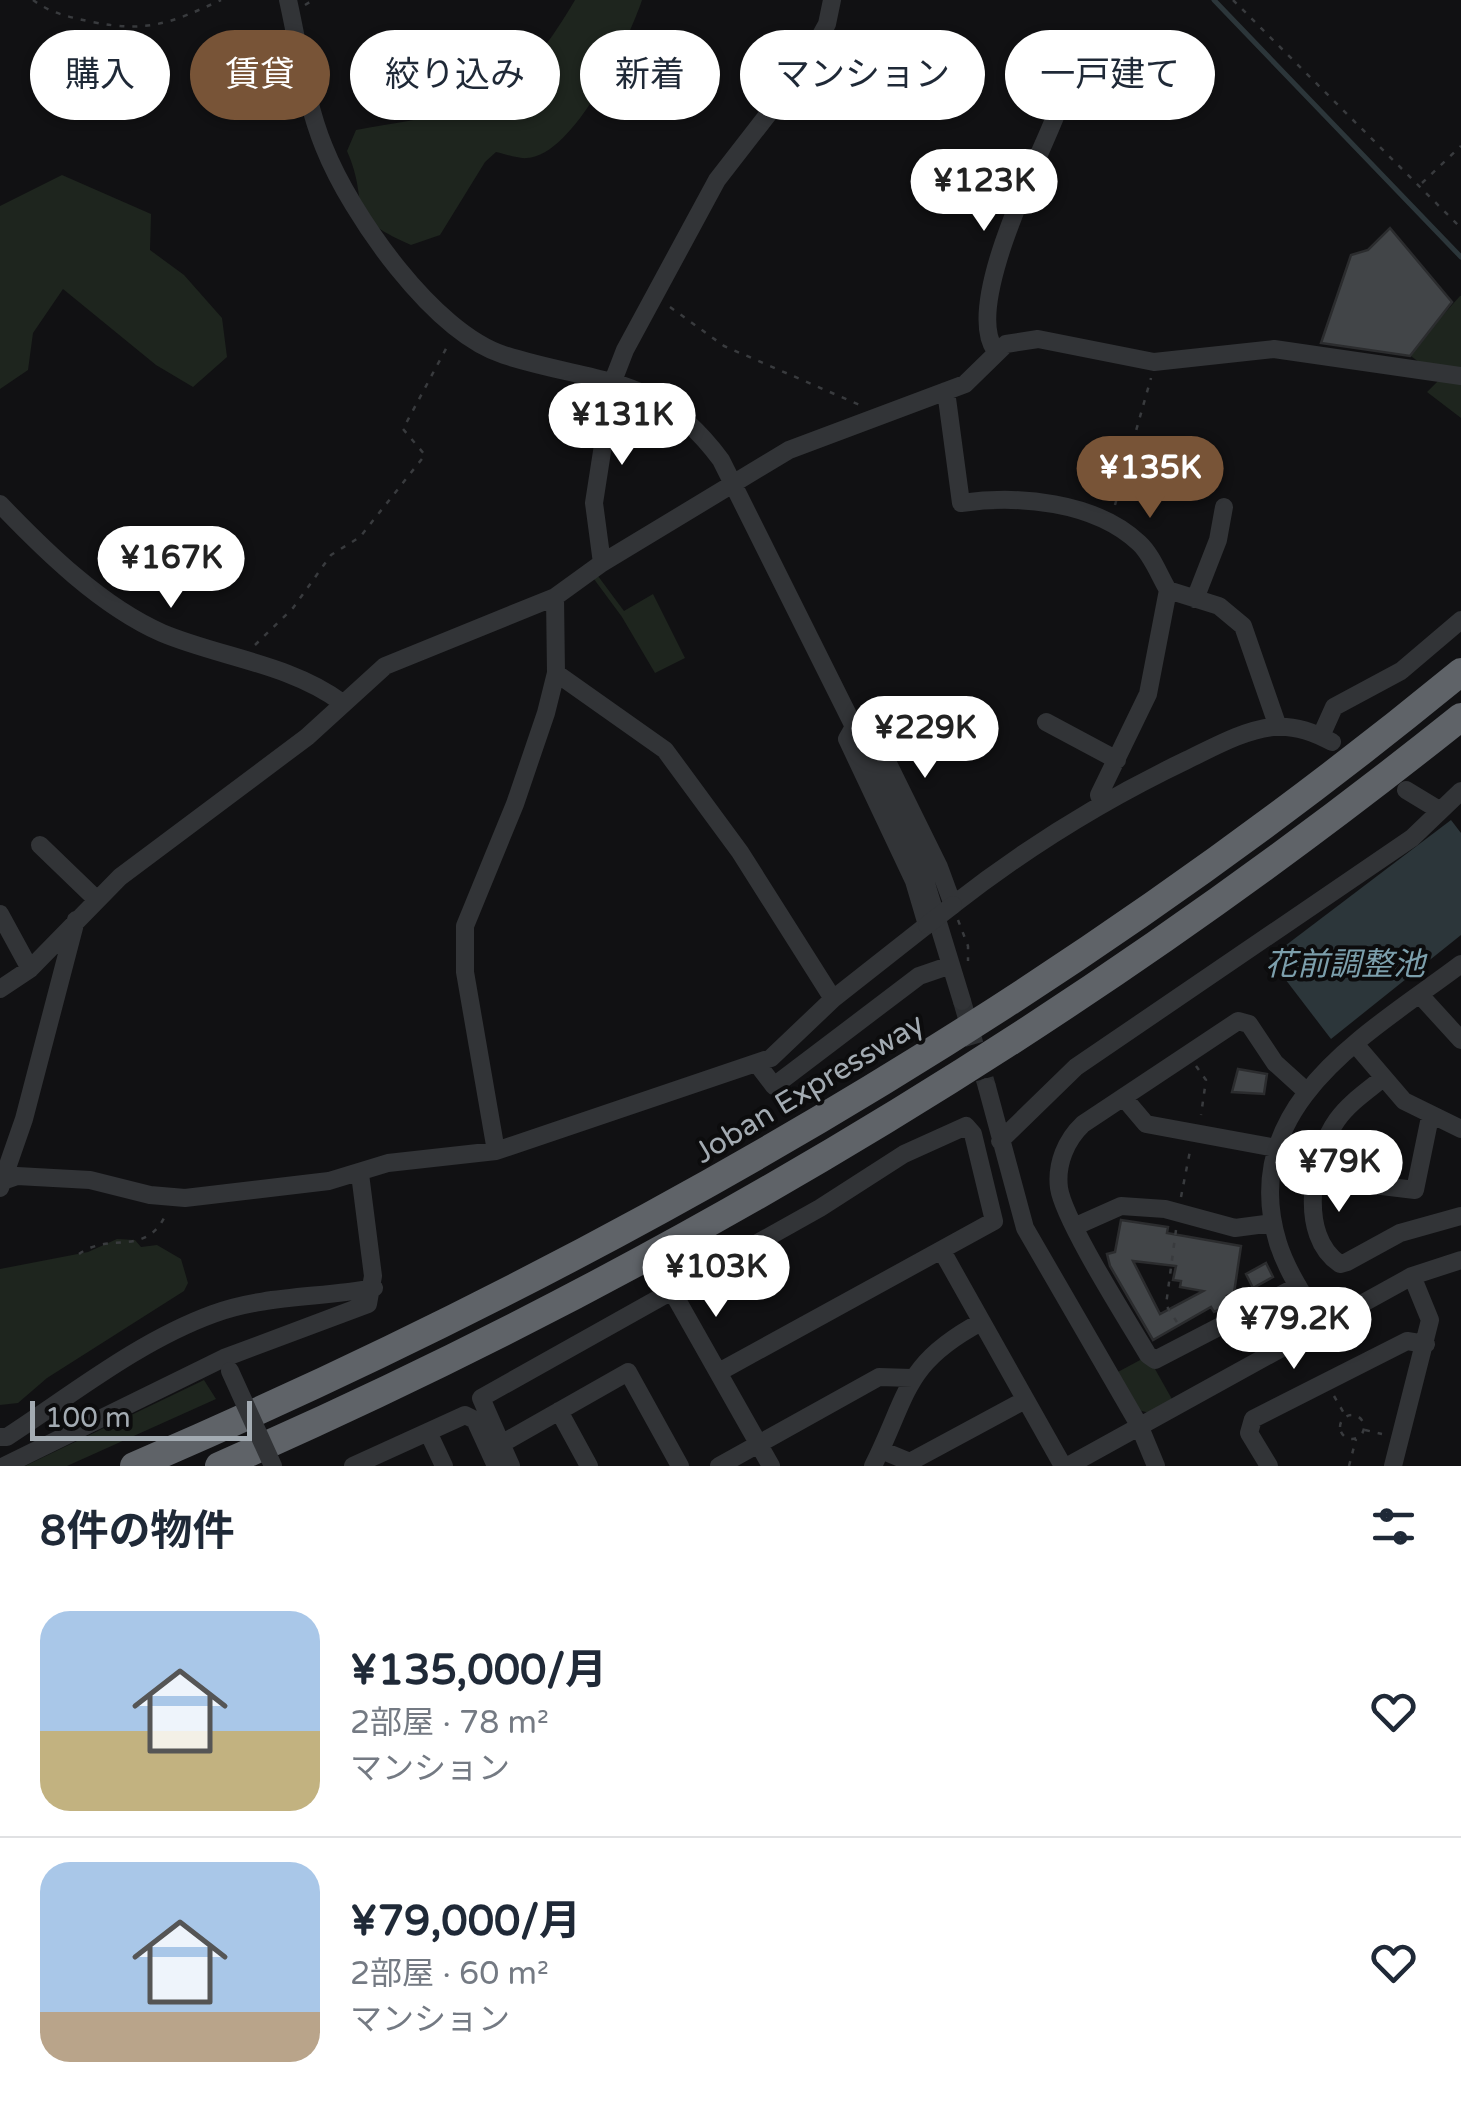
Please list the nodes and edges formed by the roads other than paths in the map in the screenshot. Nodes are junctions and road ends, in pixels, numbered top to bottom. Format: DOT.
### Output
graph roads {
  1 [pos="288,0"];
  2 [pos="832,0"];
  3 [pos="1055,120"];
  4 [pos="995,350"];
  5 [pos="1461,376"];
  6 [pos="614,381"];
  7 [pos="946,391"];
  8 [pos="733,483"];
  9 [pos="0,504"];
  10 [pos="1224,507"];
  11 [pos="602,563"];
  12 [pos="1168,590"];
  13 [pos="555,597"];
  14 [pos="1195,600"];
  15 [pos="1461,620"];
  16 [pos="1461,672"];
  17 [pos="556,673"];
  18 [pos="341,702"];
  19 [pos="1461,717"];
  20 [pos="1046,722"];
  21 [pos="855,726"];
  22 [pos="1278,727"];
  23 [pos="1117,760"];
  24 [pos="1406,790"];
  25 [pos="1461,791"];
  26 [pos="1102,802"];
  27 [pos="1439,810"];
  28 [pos="40,845"];
  29 [pos="96,900"];
  30 [pos="952,905"];
  31 [pos="0,914"];
  32 [pos="76,919"];
  33 [pos="927,924"];
  34 [pos="1461,964"];
  35 [pos="960,968"];
  36 [pos="30,969"];
  37 [pos="0,988"];
  38 [pos="1420,995"];
  39 [pos="832,999"];
  40 [pos="962,1001"];
  41 [pos="1461,1040"];
  42 [pos="1356,1045"];
  43 [pos="758,1065"];
  44 [pos="1383,1078"];
  45 [pos="987,1087"];
  46 [pos="1306,1090"];
  47 [pos="1124,1098"];
  48 [pos="1430,1117"];
  49 [pos="1461,1128"];
  50 [pos="1000,1141"];
  51 [pos="1276,1148"];
  52 [pos="496,1150"];
  53 [pos="360,1174"];
  54 [pos="1315,1178"];
  55 [pos="1,1183"];
  56 [pos="1461,1216"];
  57 [pos="1273,1223"];
  58 [pos="1076,1226"];
  59 [pos="942,1252"];
  60 [pos="1461,1260"];
  61 [pos="1412,1276"];
  62 [pos="1298,1286"];
  63 [pos="374,1288"];
  64 [pos="672,1291"];
  65 [pos="980,1322"];
  66 [pos="1321,1325"];
  67 [pos="1426,1344"];
  68 [pos="227,1365"];
  69 [pos="718,1372"];
  70 [pos="912,1378"];
  71 [pos="1025,1400"];
  72 [pos="559,1411"];
  73 [pos="1140,1425"];
  74 [pos="429,1434"];
  75 [pos="0,1437"];
  76 [pos="500,1444"];
  77 [pos="759,1444"];
  78 [pos="877,1458"];
  79 [pos="4,1466"];
  80 [pos="134,1466"];
  81 [pos="219,1466"];
  82 [pos="272,1466"];
  83 [pos="353,1466"];
  84 [pos="444,1466"];
  85 [pos="496,1466"];
  86 [pos="511,1466"];
  87 [pos="589,1466"];
  88 [pos="680,1466"];
  89 [pos="719,1466"];
  90 [pos="771,1466"];
  91 [pos="1065,1466"];
  92 [pos="1156,1466"];
  93 [pos="1269,1466"];
  94 [pos="1393,1466"];
  1 -- 6 [label="street"];
  2 -- 6 [label="street"];
  3 -- 4 [label="street"];
  4 -- 5 [label="street"];
  4 -- 7 [label="street"];
  6 -- 8 [label="street"];
  6 -- 11 [label="street"];
  7 -- 8 [label="street"];
  7 -- 12 [label="street"];
  8 -- 11 [label="street"];
  8 -- 21 [label="street"];
  9 -- 18 [label="street"];
  10 -- 14 [label="street"];
  11 -- 13 [label="street"];
  12 -- 14 [label="street"];
  12 -- 23 [label="street"];
  13 -- 17 [label="street"];
  13 -- 18 [label="street"];
  14 -- 22 [label="street"];
  15 -- 22 [label="street"];
  16 -- 80 [label="highway, Joban Expressway"];
  17 -- 39 [label="street"];
  17 -- 52 [label="street"];
  18 -- 29 [label="street"];
  19 -- 81 [label="highway"];
  20 -- 23 [label="street"];
  21 -- 30 [label="street"];
  21 -- 33 [label="street"];
  21 -- 35 [label="street"];
  22 -- 26 [label="street"];
  23 -- 26 [label="street"];
  24 -- 27 [label="street"];
  25 -- 27 [label="street"];
  26 -- 30 [label="street"];
  27 -- 50 [label="street"];
  28 -- 29 [label="street"];
  29 -- 32 [label="street"];
  30 -- 33 [label="street, bridge"];
  31 -- 36 [label="street"];
  32 -- 36 [label="street"];
  32 -- 55 [label="street"];
  33 -- 39 [label="street"];
  34 -- 38 [label="street"];
  35 -- 40 [label="street"];
  35 -- 43 [label="street"];
  36 -- 37 [label="street"];
  38 -- 41 [label="street"];
  38 -- 42 [label="street"];
  39 -- 43 [label="street"];
  42 -- 44 [label="street"];
  42 -- 46 [label="street"];
  43 -- 52 [label="street"];
  44 -- 48 [label="street"];
  44 -- 54 [label="street"];
  45 -- 50 [label="street"];
  46 -- 47 [label="street"];
  46 -- 51 [label="street"];
  47 -- 51 [label="street"];
  47 -- 58 [label="street"];
  48 -- 49 [label="street"];
  48 -- 54 [label="street"];
  50 -- 73 [label="street"];
  51 -- 57 [label="street"];
  52 -- 53 [label="street"];
  53 -- 55 [label="street"];
  53 -- 63 [label="street"];
  54 -- 56 [label="street"];
  57 -- 58 [label="street"];
  57 -- 62 [label="street"];
  58 -- 62 [label="street"];
  59 -- 64 [label="street"];
  59 -- 65 [label="street"];
  59 -- 69 [label="street"];
  60 -- 61 [label="street"];
  61 -- 66 [label="street"];
  61 -- 67 [label="street"];
  62 -- 66 [label="street"];
  63 -- 68 [label="street"];
  63 -- 75 [label="street"];
  64 -- 69 [label="street"];
  64 -- 76 [label="street"];
  65 -- 70 [label="street"];
  65 -- 71 [label="street"];
  66 -- 73 [label="street"];
  67 -- 93 [label="street"];
  67 -- 94 [label="street"];
  68 -- 79 [label="street"];
  68 -- 82 [label="street, bridge"];
  69 -- 77 [label="street"];
  70 -- 77 [label="street"];
  70 -- 78 [label="street"];
  71 -- 78 [label="street"];
  71 -- 91 [label="street"];
  72 -- 76 [label="street"];
  72 -- 87 [label="street"];
  72 -- 88 [label="street"];
  73 -- 91 [label="street"];
  73 -- 92 [label="street"];
  74 -- 83 [label="street"];
  74 -- 84 [label="street"];
  74 -- 85 [label="street"];
  76 -- 86 [label="street"];
  77 -- 89 [label="street"];
  77 -- 90 [label="street"];
}
